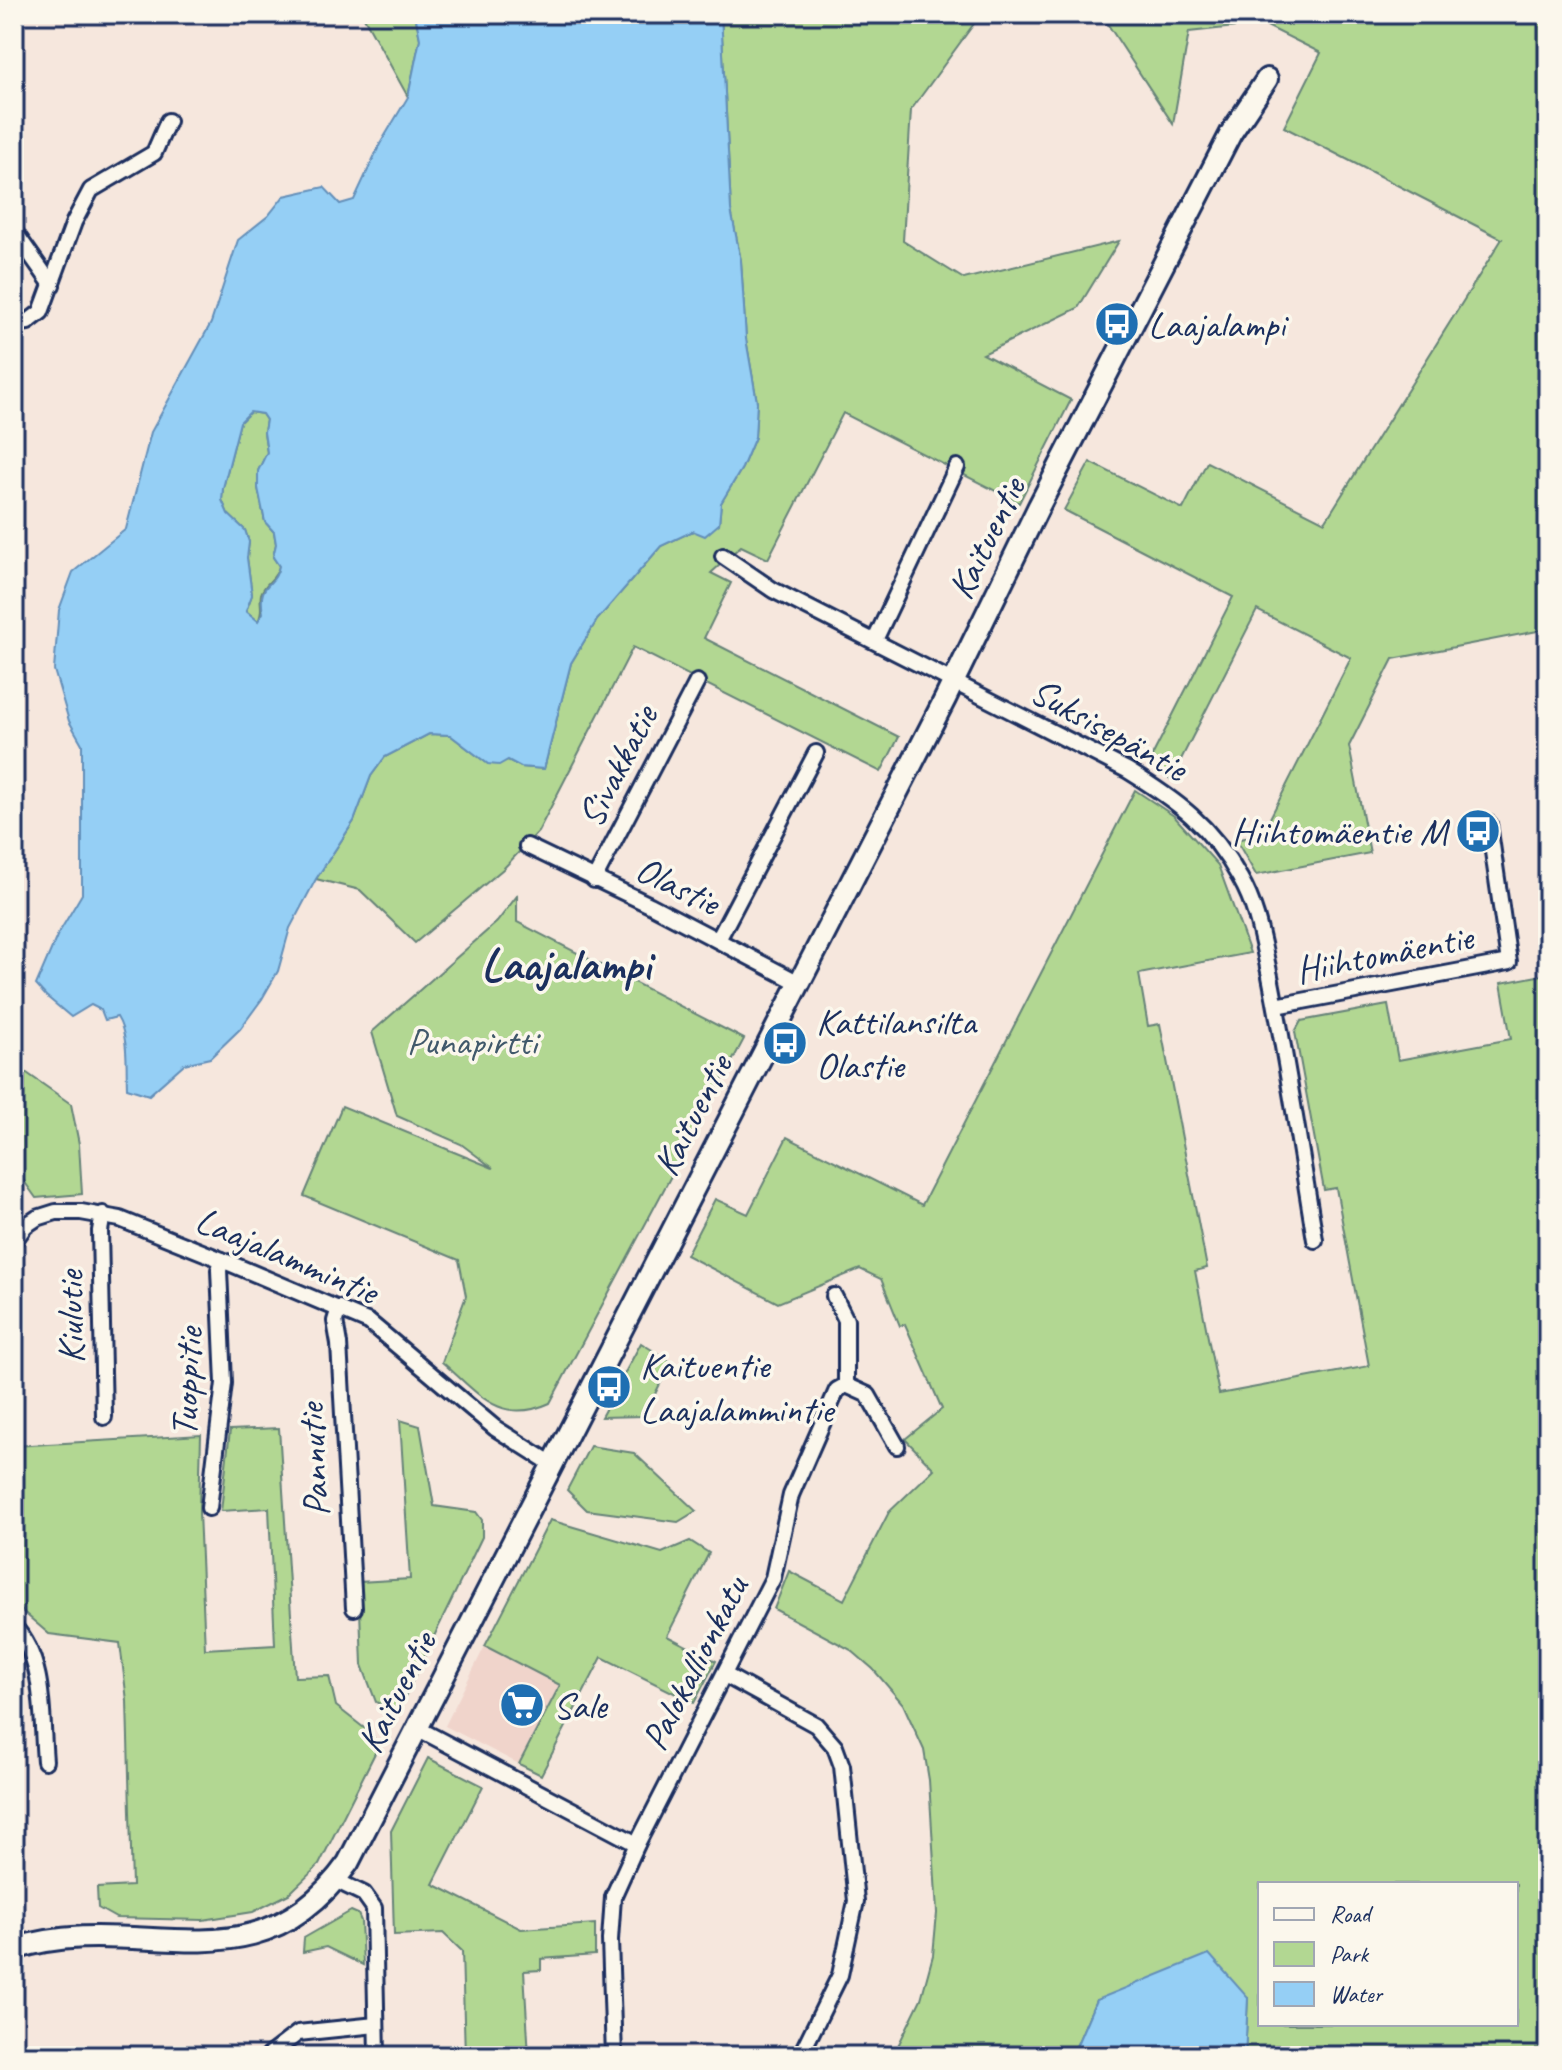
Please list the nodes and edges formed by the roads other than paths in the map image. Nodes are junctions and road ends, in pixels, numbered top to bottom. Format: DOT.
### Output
graph roads {
  1 [pos="1267,79"];
  2 [pos="168,121"];
  3 [pos="14,231"];
  4 [pos="52,285"];
  5 [pos="14,324"];
  6 [pos="957,467"];
  7 [pos="723,556"];
  8 [pos="875,640"];
  9 [pos="697,682"];
  10 [pos="953,682"];
  11 [pos="816,753"];
  12 [pos="1489,824"];
  13 [pos="527,846"];
  14 [pos="594,880"];
  15 [pos="718,940"];
  16 [pos="799,983"];
  17 [pos="1276,1006"];
  18 [pos="103,1214"];
  19 [pos="1315,1240"];
  20 [pos="14,1241"];
  21 [pos="222,1260"];
  22 [pos="834,1296"];
  23 [pos="339,1308"];
  24 [pos="846,1385"];
  25 [pos="104,1417"];
  26 [pos="897,1446"];
  27 [pos="552,1464"];
  28 [pos="209,1508"];
  29 [pos="354,1608"];
  30 [pos="14,1627"];
  31 [pos="725,1675"];
  32 [pos="415,1727"];
  33 [pos="45,1761"];
  34 [pos="637,1844"];
  35 [pos="335,1880"];
  36 [pos="14,1949"];
  37 [pos="376,2025"];
  38 [pos="268,2056"];
  39 [pos="377,2056"];
  40 [pos="614,2056"];
  41 [pos="800,2056"];
  1 -- 10 [label="street, Kaituentie"];
  2 -- 4 [label="street"];
  3 -- 4 [label="street"];
  4 -- 5 [label="street"];
  6 -- 8 [label="street"];
  7 -- 8 [label="street, Suksisepäntie"];
  8 -- 10 [label="street, Suksisepäntie"];
  9 -- 14 [label="street, Sivakkatie"];
  10 -- 16 [label="street, Kaituentie"];
  10 -- 17 [label="street, Suksisepäntie"];
  11 -- 15 [label="street"];
  12 -- 17 [label="street, Hiihtomäentie"];
  13 -- 14 [label="street, Olastie"];
  14 -- 15 [label="street, Olastie"];
  15 -- 16 [label="street, Olastie"];
  16 -- 27 [label="street, Kaituentie"];
  17 -- 19 [label="street, Suksisepäntie"];
  18 -- 20 [label="street, Laajalammintie"];
  18 -- 21 [label="street, Laajalammintie"];
  18 -- 25 [label="street, Kiulutie"];
  21 -- 23 [label="street, Laajalammintie"];
  21 -- 28 [label="street, Tuoppitie"];
  22 -- 24 [label="street"];
  23 -- 27 [label="street, Laajalammintie"];
  23 -- 29 [label="street, Pannutie"];
  24 -- 26 [label="street"];
  24 -- 31 [label="street, Palokallionkatu"];
  27 -- 32 [label="street, Kaituentie"];
  30 -- 33 [label="street"];
  31 -- 34 [label="street, Palokallionkatu"];
  31 -- 41 [label="street"];
  32 -- 34 [label="street"];
  32 -- 35 [label="street, Kaituentie"];
  34 -- 40 [label="street, Palokallionkatu"];
  35 -- 36 [label="street, Kaituentie"];
  35 -- 37 [label="street"];
  37 -- 38 [label="street"];
  37 -- 39 [label="street"];
}
